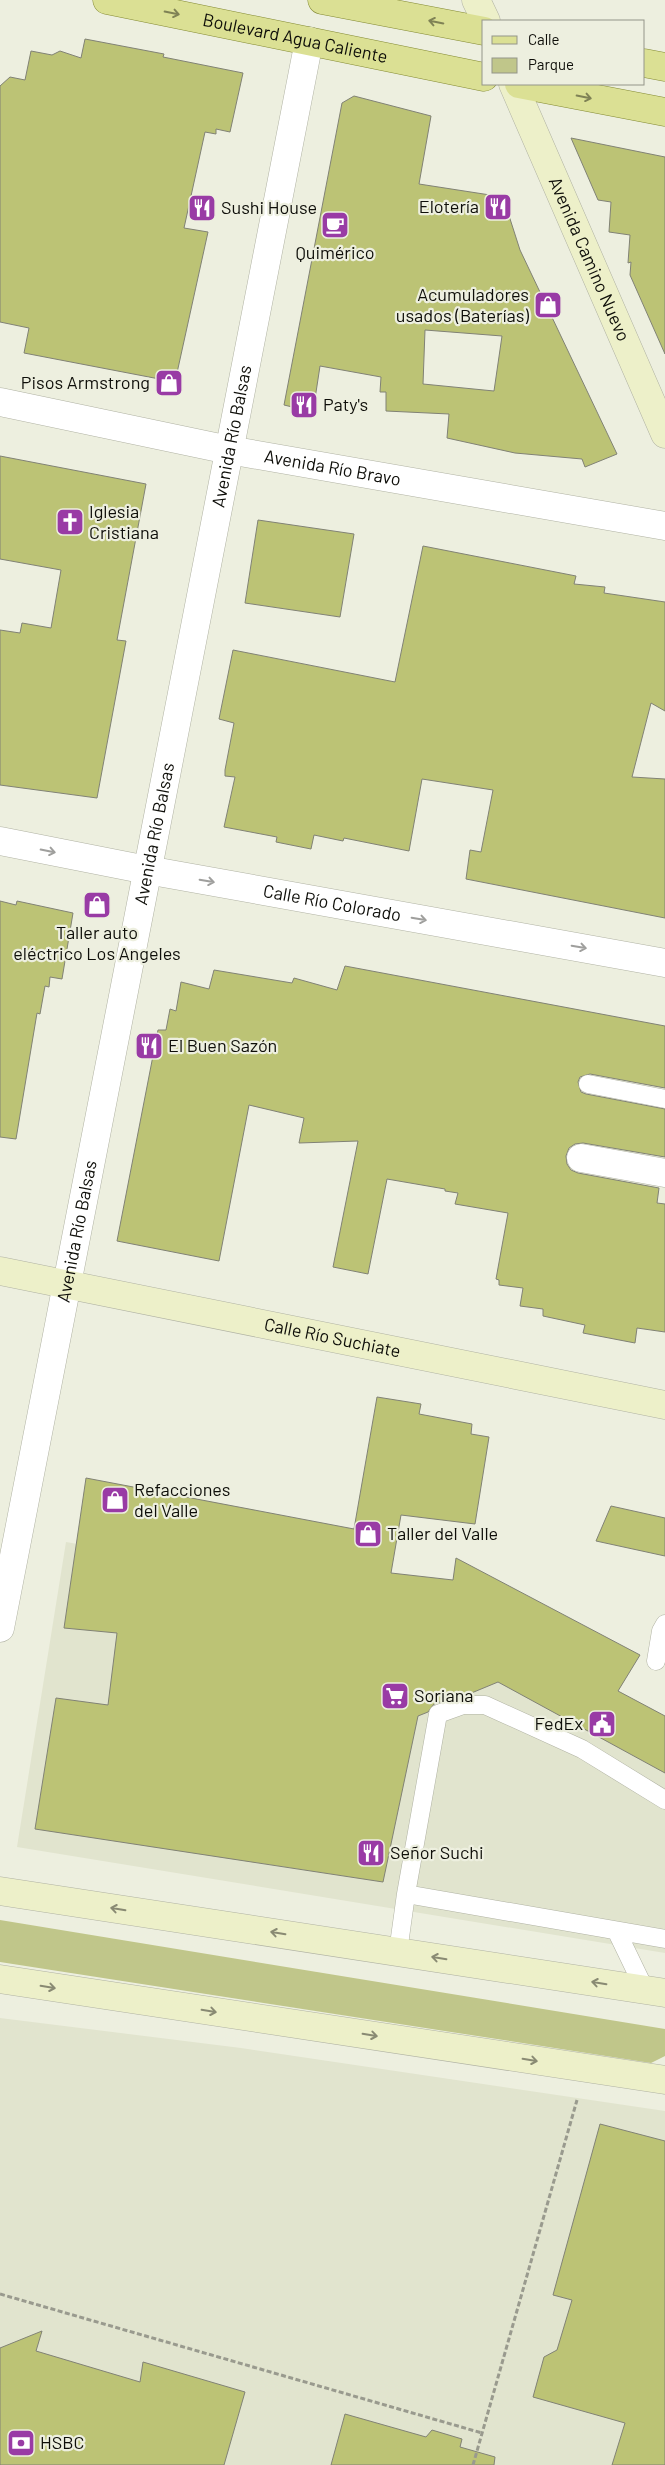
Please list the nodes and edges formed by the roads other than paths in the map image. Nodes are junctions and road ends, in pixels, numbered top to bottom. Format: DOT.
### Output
graph roads {
  1 [pos="107,0"];
  2 [pos="322,0"];
  3 [pos="476,0"];
  4 [pos="486,20"];
  5 [pos="482,31"];
  6 [pos="309,41"];
  7 [pos="645,63"];
  8 [pos="665,67"];
  9 [pos="482,77"];
  10 [pos="513,85"];
  11 [pos="524,85"];
  12 [pos="665,112"];
  13 [pos="0,402"];
  14 [pos="665,434"];
  15 [pos="229,450"];
  16 [pos="665,526"];
  17 [pos="0,841"];
  18 [pos="147,870"];
  19 [pos="665,963"];
  20 [pos="588,1084"];
  21 [pos="665,1099"];
  22 [pos="581,1158"];
  23 [pos="665,1173"];
  24 [pos="0,1272"];
  25 [pos="67,1284"];
  26 [pos="665,1405"];
  27 [pos="7,1554"];
  28 [pos="665,1624"];
  29 [pos="0,1628"];
  30 [pos="656,1661"];
  31 [pos="665,1800"];
  32 [pos="0,1891"];
  33 [pos="406,1894"];
  34 [pos="617,1932"];
  35 [pos="665,1939"];
  36 [pos="398,1952"];
  37 [pos="0,1979"];
  38 [pos="655,1992"];
  39 [pos="665,2080"];
  1 -- 6 [label="main road, Boulevard Agua Caliente, one-way"];
  5 -- 2 [label="main road, one-way"];
  3 -- 4 [label="main road"];
  6 -- 9 [label="main road, Boulevard Agua Caliente"];
  6 -- 15 [label="street, Avenida Río Balsas"];
  7 -- 8 [label="main road"];
  10 -- 14 [label="main road, Avenida Camino Nuevo"];
  11 -- 12 [label="main road, one-way"];
  13 -- 15 [label="street, Avenida Río Bravo"];
  15 -- 16 [label="street, Avenida Río Bravo"];
  15 -- 18 [label="street, Avenida Río Balsas"];
  17 -- 18 [label="street, Calle Río Colorado, one-way"];
  18 -- 19 [label="street, Calle Río Colorado, one-way"];
  18 -- 25 [label="street, Avenida Río Balsas"];
  20 -- 21 [label="lane"];
  22 -- 23 [label="street"];
  24 -- 25 [label="main road, Calle Río Suchiate"];
  25 -- 26 [label="main road, Calle Río Suchiate"];
  25 -- 27 [label="street, Avenida Río Balsas"];
  27 -- 29 [label="street, Avenida Río Balsas"];
  28 -- 30 [label="lane"];
  31 -- 33 [label="lane"];
  36 -- 32 [label="main road, one-way"];
  33 -- 34 [label="lane"];
  33 -- 36 [label="lane"];
  34 -- 35 [label="lane"];
  34 -- 38 [label="lane"];
  38 -- 36 [label="main road, one-way"];
  37 -- 39 [label="main road, one-way"];
}
